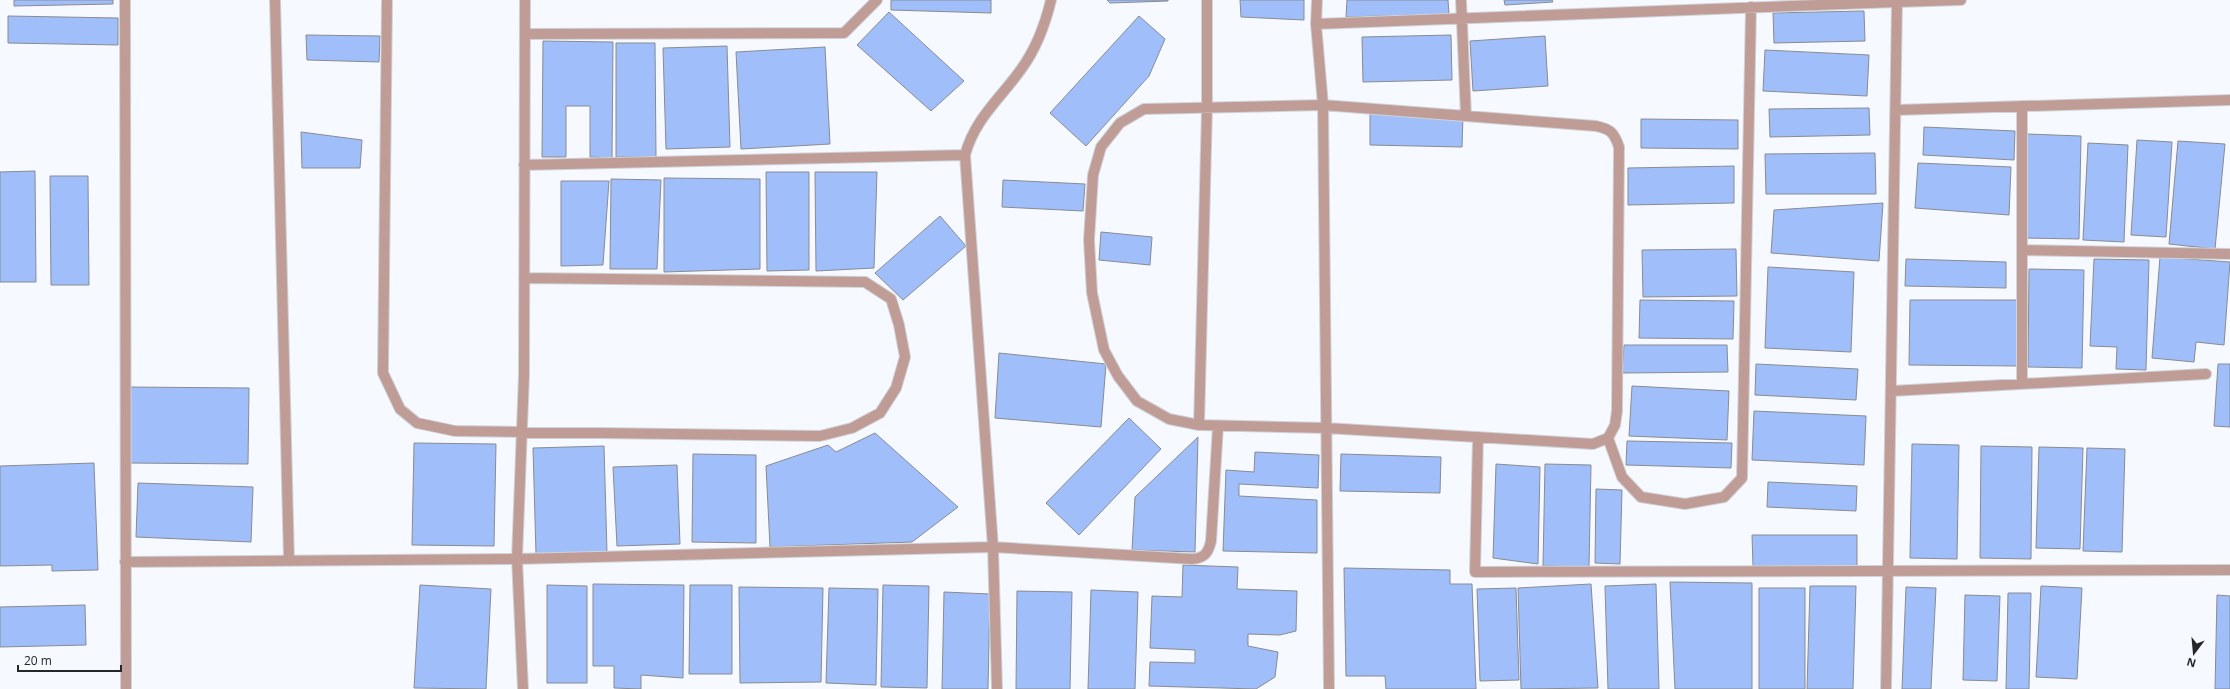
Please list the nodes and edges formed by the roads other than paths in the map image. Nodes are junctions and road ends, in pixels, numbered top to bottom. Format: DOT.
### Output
graph roads {
  1 [pos="125,0"];
  2 [pos="275,0"];
  3 [pos="387,0"];
  4 [pos="525,0"];
  5 [pos="877,0"];
  6 [pos="1051,0"];
  7 [pos="1207,0"];
  8 [pos="1317,0"];
  9 [pos="1461,0"];
  10 [pos="1961,0"];
  11 [pos="1898,1"];
  12 [pos="1751,8"];
  13 [pos="1461,18"];
  14 [pos="1316,24"];
  15 [pos="525,34"];
  16 [pos="2230,100"];
  17 [pos="1323,105"];
  18 [pos="2022,106"];
  19 [pos="1207,108"];
  20 [pos="1896,110"];
  21 [pos="1466,116"];
  22 [pos="965,155"];
  23 [pos="524,165"];
  24 [pos="2022,250"];
  25 [pos="2230,254"];
  26 [pos="524,278"];
  27 [pos="2206,374"];
  28 [pos="2022,383"];
  29 [pos="1892,391"];
  30 [pos="1198,425"];
  31 [pos="1218,426"];
  32 [pos="1326,428"];
  33 [pos="522,431"];
  34 [pos="1478,437"];
  35 [pos="1608,438"];
  36 [pos="994,547"];
  37 [pos="517,559"];
  38 [pos="289,561"];
  39 [pos="125,562"];
  40 [pos="1889,570"];
  41 [pos="2230,570"];
  42 [pos="126,689"];
  43 [pos="523,689"];
  44 [pos="997,689"];
  45 [pos="1329,689"];
  46 [pos="1886,689"];
  1 -- 39 [label="street"];
  2 -- 38 [label="street"];
  3 -- 33 [label="street"];
  4 -- 15 [label="street"];
  5 -- 15 [label="street"];
  6 -- 22 [label="street"];
  7 -- 19 [label="street"];
  8 -- 14 [label="street"];
  9 -- 13 [label="street"];
  10 -- 11 [label="street"];
  11 -- 12 [label="street"];
  11 -- 20 [label="street"];
  12 -- 13 [label="street"];
  12 -- 35 [label="street"];
  13 -- 14 [label="street"];
  13 -- 21 [label="street"];
  14 -- 17 [label="street"];
  15 -- 23 [label="street"];
  16 -- 18 [label="street"];
  17 -- 19 [label="street"];
  17 -- 21 [label="street"];
  17 -- 32 [label="street"];
  18 -- 20 [label="street"];
  18 -- 24 [label="street"];
  19 -- 30 [label="street"];
  19 -- 30 [label="street"];
  20 -- 29 [label="street"];
  21 -- 35 [label="street"];
  22 -- 23 [label="street"];
  22 -- 36 [label="street"];
  23 -- 26 [label="street"];
  24 -- 25 [label="street"];
  24 -- 28 [label="street"];
  26 -- 33 [label="street"];
  26 -- 33 [label="street"];
  27 -- 28 [label="street"];
  28 -- 29 [label="street"];
  29 -- 40 [label="street"];
  30 -- 31 [label="street"];
  31 -- 32 [label="street"];
  31 -- 36 [label="street"];
  32 -- 34 [label="street"];
  32 -- 45 [label="street"];
  33 -- 37 [label="street"];
  34 -- 35 [label="street"];
  34 -- 40 [label="street"];
  36 -- 37 [label="street"];
  36 -- 44 [label="street"];
  37 -- 38 [label="street"];
  37 -- 43 [label="street"];
  38 -- 39 [label="street"];
  39 -- 42 [label="street"];
  40 -- 41 [label="street"];
  40 -- 46 [label="street"];
}
